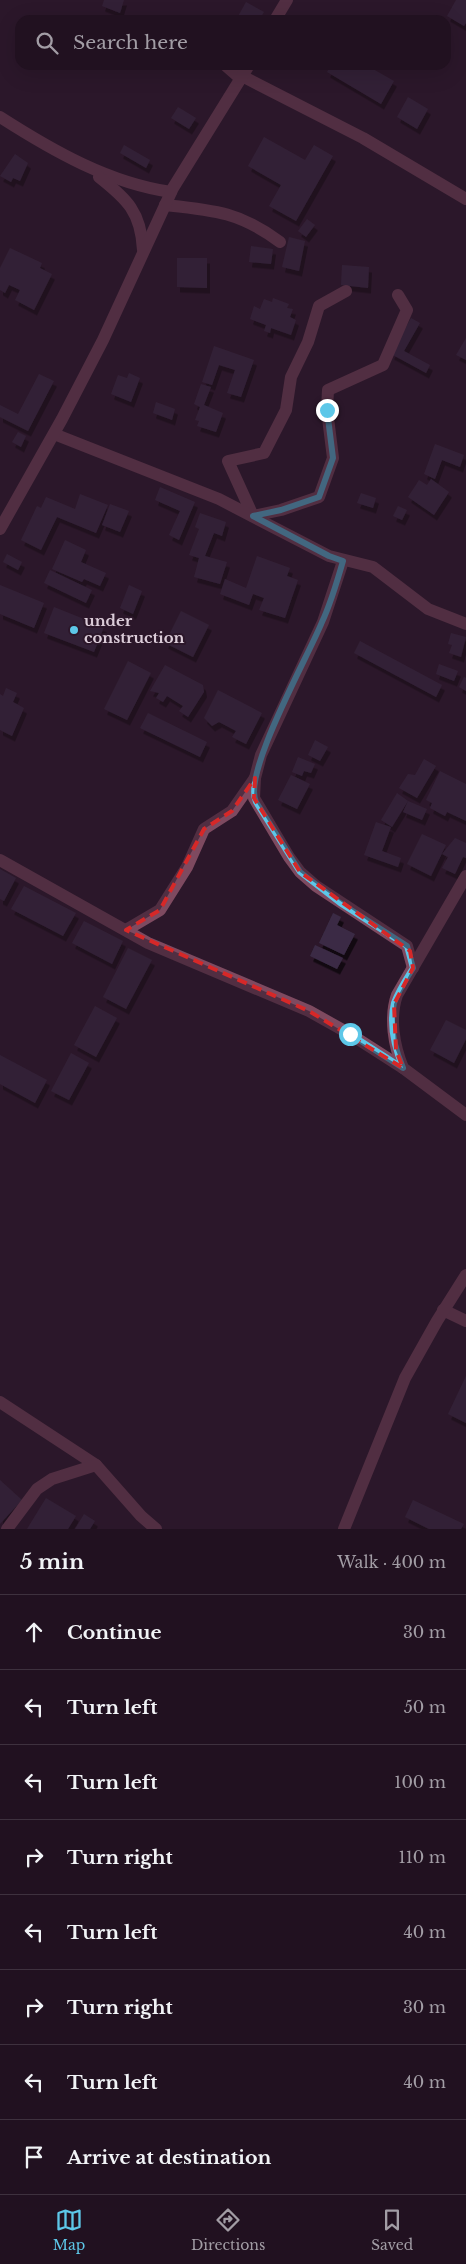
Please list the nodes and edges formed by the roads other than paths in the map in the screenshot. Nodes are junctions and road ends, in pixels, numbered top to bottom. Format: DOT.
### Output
graph roads {
  1 [pos="287,0"];
  2 [pos="278,15"];
  3 [pos="244,73"];
  4 [pos="0,117"];
  5 [pos="83,164"];
  6 [pos="171,192"];
  7 [pos="466,199"];
  8 [pos="165,204"];
  9 [pos="280,242"];
  10 [pos="143,253"];
  11 [pos="346,291"];
  12 [pos="398,295"];
  13 [pos="54,434"];
  14 [pos="253,516"];
  15 [pos="0,529"];
  16 [pos="343,561"];
  17 [pos="466,624"];
  18 [pos="255,778"];
  19 [pos="0,860"];
  20 [pos="466,876"];
  21 [pos="126,930"];
  22 [pos="413,968"];
  23 [pos="403,1068"];
  24 [pos="466,1115"];
  25 [pos="466,1276"];
  26 [pos="443,1310"];
  27 [pos="466,1320"];
  28 [pos="0,1402"];
  29 [pos="96,1465"];
  30 [pos="7,1529"];
  31 [pos="156,1529"];
  32 [pos="344,1529"];
  1 -- 2 [label="street"];
  3 -- 6 [label="street"];
  3 -- 7 [label="street"];
  4 -- 5 [label="street"];
  5 -- 6 [label="street"];
  5 -- 10 [label="street"];
  6 -- 8 [label="street"];
  8 -- 9 [label="street"];
  8 -- 10 [label="street"];
  10 -- 13 [label="street"];
  11 -- 14 [label="street"];
  12 -- 14 [label="street"];
  13 -- 14 [label="street"];
  13 -- 15 [label="street"];
  14 -- 16 [label="street"];
  16 -- 17 [label="street"];
  16 -- 18 [label="street"];
  18 -- 21 [label="street"];
  18 -- 22 [label="street"];
  19 -- 21 [label="street"];
  20 -- 22 [label="street"];
  21 -- 23 [label="street"];
  22 -- 23 [label="street"];
  23 -- 24 [label="street"];
  25 -- 26 [label="street"];
  26 -- 27 [label="street"];
  26 -- 32 [label="street"];
  28 -- 29 [label="street"];
  29 -- 30 [label="street"];
  29 -- 31 [label="street"];
}
